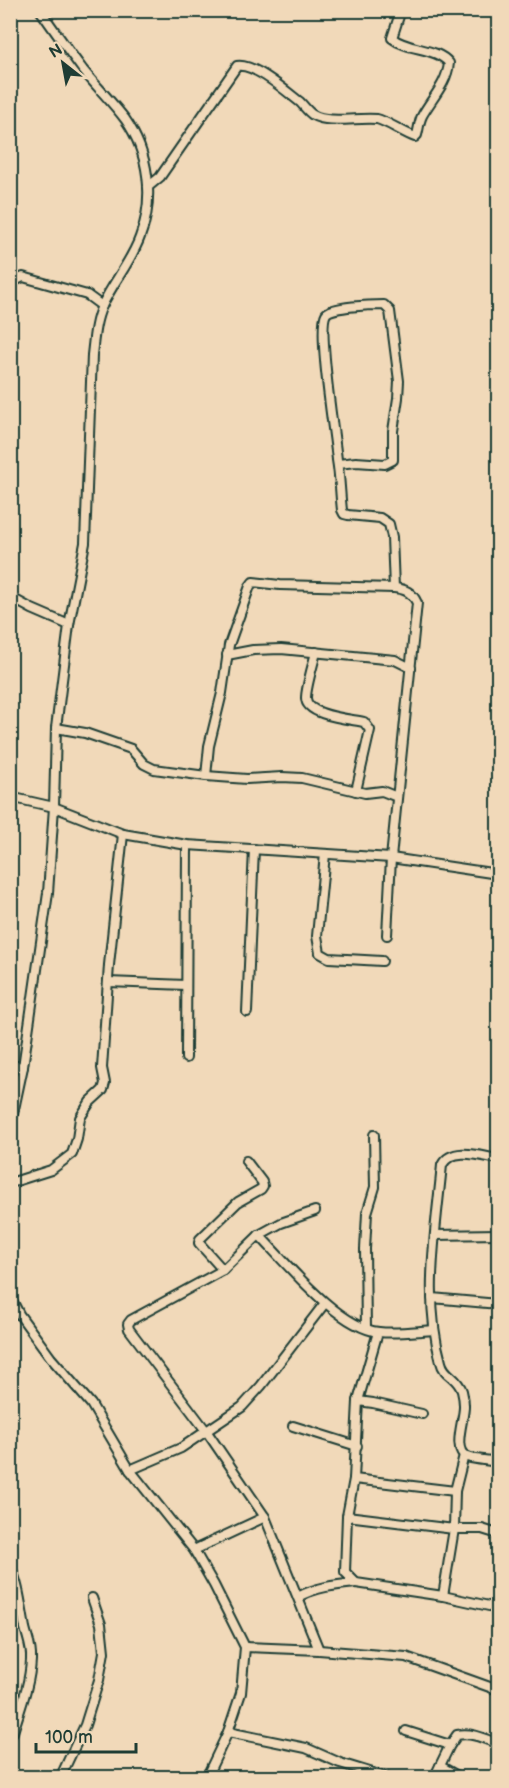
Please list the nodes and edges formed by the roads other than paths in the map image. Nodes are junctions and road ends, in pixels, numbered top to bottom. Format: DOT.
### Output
graph roads {
  1 [pos="40,10"];
  2 [pos="401,10"];
  3 [pos="148,187"];
  4 [pos="10,289"];
  5 [pos="102,306"];
  6 [pos="338,464"];
  7 [pos="394,588"];
  8 [pos="10,597"];
  9 [pos="69,625"];
  10 [pos="316,652"];
  11 [pos="227,655"];
  12 [pos="411,668"];
  13 [pos="56,728"];
  14 [pos="206,776"];
  15 [pos="357,791"];
  16 [pos="10,797"];
  17 [pos="397,797"];
  18 [pos="54,807"];
  19 [pos="123,834"];
  20 [pos="187,845"];
  21 [pos="254,849"];
  22 [pos="325,854"];
  23 [pos="391,858"];
  24 [pos="498,874"];
  25 [pos="387,935"];
  26 [pos="382,961"];
  27 [pos="108,982"];
  28 [pos="186,985"];
  29 [pos="247,1011"];
  30 [pos="186,1058"];
  31 [pos="10,1065"];
  32 [pos="23,1067"];
  33 [pos="10,1128"];
  34 [pos="374,1135"];
  35 [pos="498,1159"];
  36 [pos="246,1161"];
  37 [pos="10,1183"];
  38 [pos="315,1211"];
  39 [pos="498,1234"];
  40 [pos="435,1235"];
  41 [pos="259,1236"];
  42 [pos="223,1270"];
  43 [pos="10,1296"];
  44 [pos="432,1298"];
  45 [pos="325,1303"];
  46 [pos="498,1304"];
  47 [pos="366,1328"];
  48 [pos="434,1330"];
  49 [pos="378,1332"];
  50 [pos="358,1401"];
  51 [pos="422,1414"];
  52 [pos="293,1426"];
  53 [pos="207,1432"];
  54 [pos="357,1446"];
  55 [pos="464,1455"];
  56 [pos="498,1462"];
  57 [pos="130,1470"];
  58 [pos="354,1479"];
  59 [pos="455,1491"];
  60 [pos="346,1516"];
  61 [pos="265,1517"];
  62 [pos="454,1529"];
  63 [pos="498,1534"];
  64 [pos="194,1550"];
  65 [pos="10,1565"];
  66 [pos="356,1583"];
  67 [pos="443,1596"];
  68 [pos="298,1597"];
  69 [pos="92,1598"];
  70 [pos="498,1608"];
  71 [pos="246,1647"];
  72 [pos="319,1650"];
  73 [pos="498,1690"];
  74 [pos="406,1731"];
  75 [pos="228,1732"];
  76 [pos="10,1737"];
  77 [pos="498,1744"];
  78 [pos="450,1745"];
  79 [pos="440,1766"];
  80 [pos="60,1778"];
  81 [pos="206,1778"];
  82 [pos="389,1778"];
  83 [pos="434,1778"];
  84 [pos="461,1778"];
  1 -- 3 [label="street"];
  2 -- 3 [label="street"];
  3 -- 5 [label="street"];
  4 -- 5 [label="street"];
  5 -- 9 [label="street"];
  6 -- 6 [label="street"];
  6 -- 7 [label="street"];
  7 -- 11 [label="street"];
  7 -- 12 [label="street"];
  8 -- 9 [label="street"];
  9 -- 13 [label="street"];
  10 -- 11 [label="street"];
  10 -- 12 [label="street"];
  10 -- 15 [label="street"];
  11 -- 14 [label="street"];
  12 -- 17 [label="street"];
  13 -- 14 [label="street"];
  13 -- 18 [label="street"];
  14 -- 15 [label="street"];
  15 -- 17 [label="street"];
  16 -- 18 [label="street"];
  17 -- 23 [label="street"];
  18 -- 19 [label="street"];
  18 -- 32 [label="street"];
  19 -- 20 [label="street"];
  19 -- 27 [label="street"];
  20 -- 21 [label="street"];
  20 -- 28 [label="street"];
  21 -- 22 [label="street"];
  21 -- 29 [label="street"];
  22 -- 23 [label="street"];
  22 -- 26 [label="street"];
  23 -- 24 [label="street"];
  23 -- 25 [label="street"];
  27 -- 28 [label="street"];
  27 -- 37 [label="street"];
  28 -- 30 [label="street"];
  31 -- 32 [label="street"];
  32 -- 33 [label="street"];
  34 -- 47 [label="street"];
  35 -- 40 [label="street"];
  36 -- 42 [label="street"];
  38 -- 41 [label="street"];
  39 -- 40 [label="street"];
  40 -- 44 [label="street"];
  41 -- 42 [label="street"];
  41 -- 45 [label="street"];
  42 -- 53 [label="street"];
  43 -- 57 [label="street"];
  44 -- 46 [label="street"];
  44 -- 48 [label="street"];
  45 -- 47 [label="street"];
  45 -- 53 [label="street"];
  47 -- 49 [label="street"];
  48 -- 49 [label="street"];
  48 -- 55 [label="street"];
  49 -- 50 [label="street"];
  50 -- 51 [label="street"];
  50 -- 54 [label="street"];
  52 -- 54 [label="street"];
  53 -- 57 [label="street"];
  53 -- 61 [label="street"];
  54 -- 58 [label="street"];
  55 -- 56 [label="street"];
  55 -- 59 [label="street"];
  57 -- 64 [label="street"];
  58 -- 59 [label="street"];
  58 -- 60 [label="street"];
  59 -- 62 [label="street"];
  60 -- 62 [label="street"];
  60 -- 66 [label="street"];
  61 -- 64 [label="street"];
  61 -- 68 [label="street"];
  62 -- 63 [label="street"];
  62 -- 67 [label="street"];
  64 -- 71 [label="street"];
  65 -- 76 [label="street"];
  66 -- 67 [label="street"];
  66 -- 68 [label="street"];
  67 -- 70 [label="street"];
  68 -- 72 [label="street"];
  69 -- 80 [label="street"];
  71 -- 72 [label="street"];
  71 -- 75 [label="street"];
  72 -- 73 [label="street"];
  74 -- 78 [label="street"];
  75 -- 81 [label="street"];
  75 -- 82 [label="street"];
  77 -- 78 [label="street"];
  78 -- 79 [label="street"];
  79 -- 83 [label="street"];
  79 -- 84 [label="street"];
}
